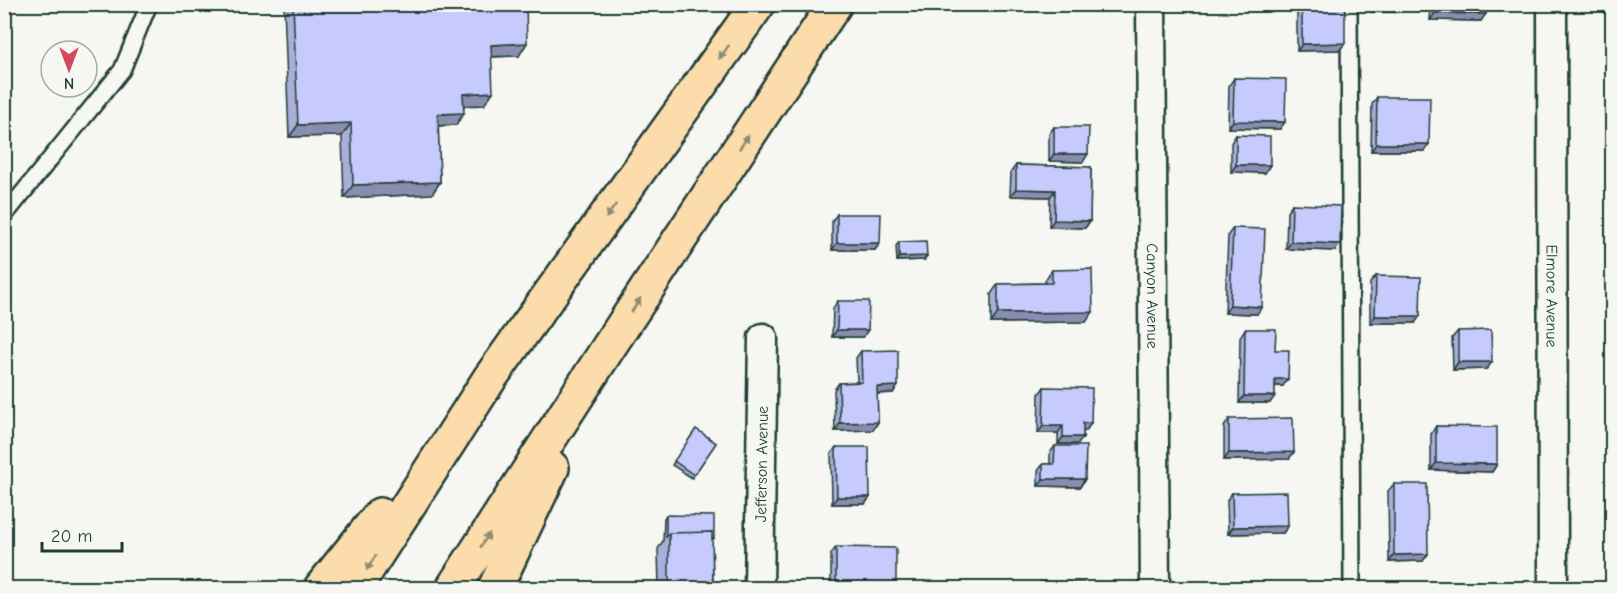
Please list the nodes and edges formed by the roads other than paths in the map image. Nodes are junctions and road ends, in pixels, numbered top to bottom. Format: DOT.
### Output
graph roads {
  1 [pos="149,4"];
  2 [pos="758,4"];
  3 [pos="835,4"];
  4 [pos="1151,4"];
  5 [pos="1349,4"];
  6 [pos="1552,4"];
  7 [pos="4,216"];
  8 [pos="763,338"];
  9 [pos="612,342"];
  10 [pos="490,378"];
  11 [pos="321,588"];
  12 [pos="355,588"];
  13 [pos="453,588"];
  14 [pos="495,588"];
  15 [pos="759,588"];
  16 [pos="1155,588"];
  17 [pos="1352,588"];
  18 [pos="1552,588"];
  1 -- 7 [label="lane"];
  2 -- 10 [label="highway, one-way"];
  9 -- 3 [label="highway, one-way"];
  4 -- 16 [label="street, Canyon Avenue"];
  5 -- 17 [label="lane"];
  6 -- 18 [label="street, Elmore Avenue"];
  8 -- 15 [label="street, Jefferson Avenue"];
  13 -- 9 [label="highway, one-way"];
  9 -- 14 [label="highway"];
  10 -- 11 [label="highway"];
  10 -- 12 [label="highway, one-way"];
}
